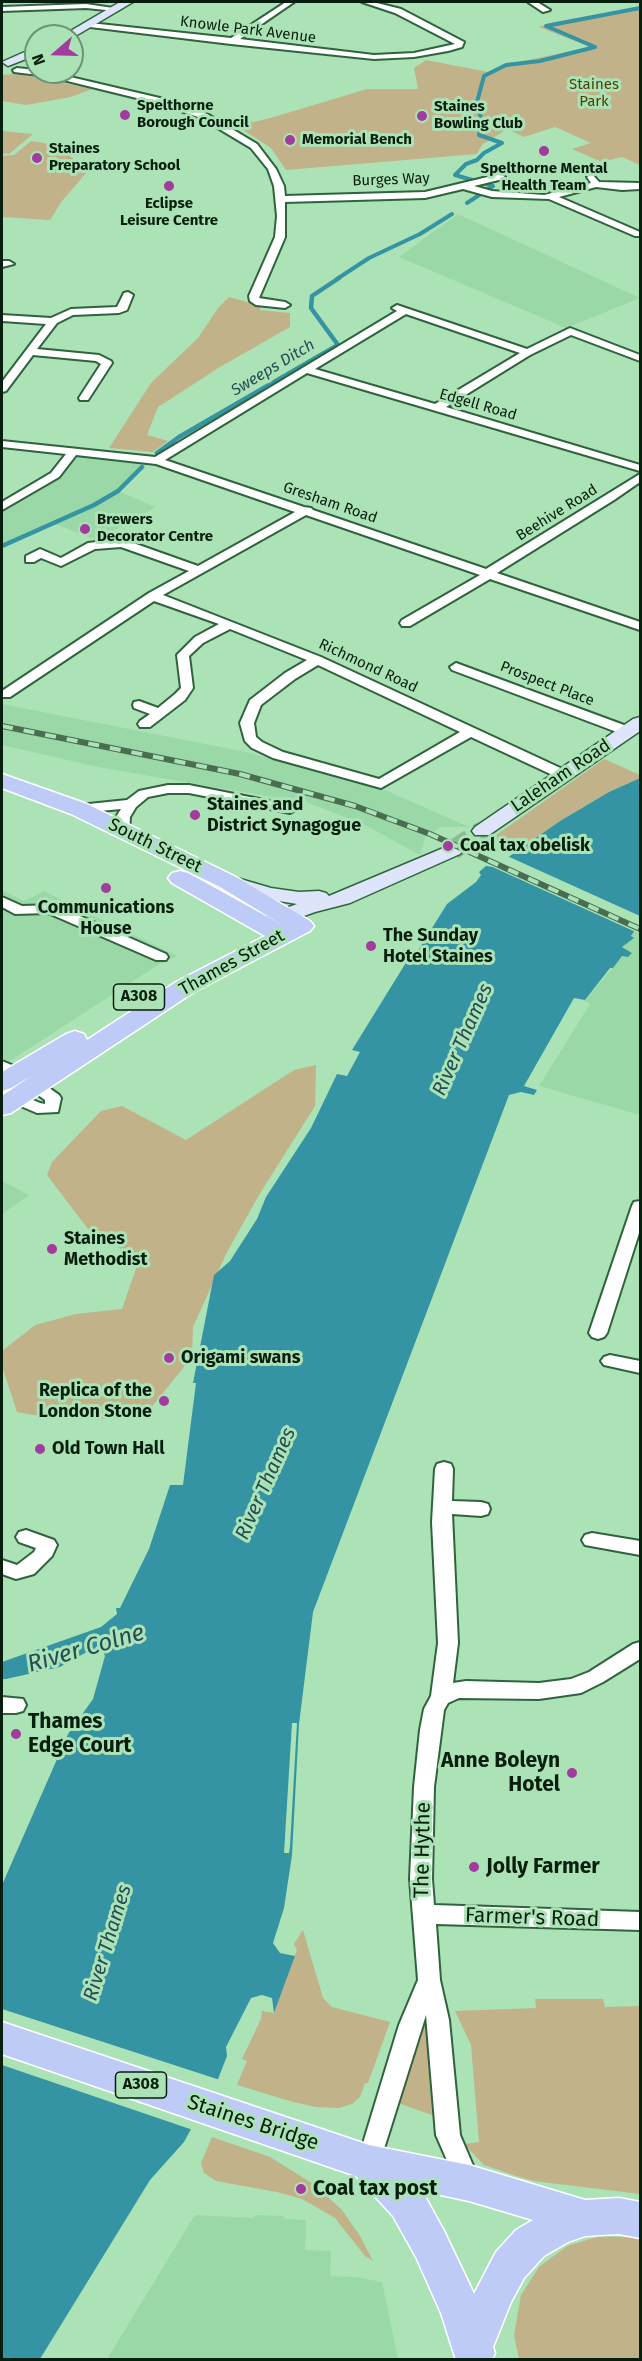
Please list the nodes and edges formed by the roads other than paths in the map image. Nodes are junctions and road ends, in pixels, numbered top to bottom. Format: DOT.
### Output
graph roads {
  1 [pos="127,2"];
  2 [pos="290,2"];
  3 [pos="366,2"];
  4 [pos="534,2"];
  5 [pos="2,9"];
  6 [pos="116,9"];
  7 [pos="546,10"];
  8 [pos="90,25"];
  9 [pos="84,28"];
  10 [pos="231,42"];
  11 [pos="18,68"];
  12 [pos="590,175"];
  13 [pos="497,178"];
  14 [pos="597,184"];
  15 [pos="640,186"];
  16 [pos="480,187"];
  17 [pos="551,197"];
  18 [pos="281,199"];
  19 [pos="638,234"];
  20 [pos="128,295"];
  21 [pos="285,306"];
  22 [pos="2,318"];
  23 [pos="53,321"];
  24 [pos="30,352"];
  25 [pos="526,352"];
  26 [pos="640,358"];
  27 [pos="307,370"];
  28 [pos="2,389"];
  29 [pos="84,398"];
  30 [pos="437,408"];
  31 [pos="2,444"];
  32 [pos="74,451"];
  33 [pos="158,461"];
  34 [pos="640,468"];
  35 [pos="640,477"];
  36 [pos="2,507"];
  37 [pos="307,510"];
  38 [pos="30,559"];
  39 [pos="200,571"];
  40 [pos="488,573"];
  41 [pos="153,596"];
  42 [pos="406,623"];
  43 [pos="229,624"];
  44 [pos="640,626"];
  45 [pos="317,660"];
  46 [pos="456,667"];
  47 [pos="5,694"];
  48 [pos="139,705"];
  49 [pos="159,713"];
  50 [pos="145,724"];
  51 [pos="634,727"];
  52 [pos="469,732"];
  53 [pos="564,775"];
  54 [pos="2,781"];
  55 [pos="2,798"];
  56 [pos="131,804"];
  57 [pos="79,809"];
  58 [pos="290,809"];
  59 [pos="122,831"];
  60 [pos="482,831"];
  61 [pos="453,850"];
  62 [pos="228,882"];
  63 [pos="352,896"];
  64 [pos="2,901"];
  65 [pos="283,925"];
  66 [pos="161,957"];
  67 [pos="11,1085"];
  68 [pos="640,1206"];
  69 [pos="635,1240"];
  70 [pos="597,1333"];
  71 [pos="610,1361"];
  72 [pos="640,1367"];
  73 [pos="444,1469"];
  74 [pos="443,1508"];
  75 [pos="481,1509"];
  76 [pos="26,1537"];
  77 [pos="592,1540"];
  78 [pos="640,1548"];
  79 [pos="2,1568"];
  80 [pos="640,1649"];
  81 [pos="441,1697"];
  82 [pos="423,1914"];
  83 [pos="640,1921"];
  84 [pos="429,1980"];
  85 [pos="2,2038"];
  86 [pos="369,2163"];
  87 [pos="469,2183"];
  88 [pos="585,2218"];
  89 [pos="640,2220"];
  90 [pos="474,2354"];
  1 -- 6 [label="main road"];
  2 -- 10 [label="street"];
  3 -- 10 [label="street, Knowle Park Avenue"];
  4 -- 7 [label="street"];
  5 -- 6 [label="street"];
  6 -- 8 [label="main road"];
  8 -- 9 [label="main road"];
  8 -- 10 [label="street, Knowle Park Avenue"];
  11 -- 18 [label="street"];
  12 -- 14 [label="street"];
  13 -- 16 [label="street, Burges Way"];
  14 -- 15 [label="street"];
  14 -- 17 [label="street"];
  16 -- 17 [label="street"];
  16 -- 18 [label="street, Burges Way"];
  17 -- 19 [label="street"];
  18 -- 21 [label="street"];
  20 -- 23 [label="street"];
  22 -- 23 [label="street"];
  23 -- 24 [label="street"];
  24 -- 28 [label="street"];
  24 -- 29 [label="street"];
  25 -- 26 [label="street"];
  25 -- 27 [label="street"];
  25 -- 30 [label="street"];
  27 -- 30 [label="street, Edgell Road"];
  27 -- 33 [label="street"];
  30 -- 34 [label="street, Edgell Road"];
  31 -- 32 [label="street, Gresham Road"];
  32 -- 33 [label="street, Gresham Road"];
  32 -- 36 [label="street"];
  33 -- 37 [label="street, Gresham Road"];
  35 -- 40 [label="street, Beehive Road"];
  37 -- 39 [label="street"];
  37 -- 40 [label="street, Gresham Road"];
  38 -- 39 [label="street"];
  39 -- 41 [label="street"];
  40 -- 42 [label="street, Beehive Road"];
  40 -- 44 [label="street, Gresham Road"];
  41 -- 43 [label="street, Richmond Road"];
  41 -- 47 [label="street"];
  43 -- 45 [label="street, Richmond Road"];
  43 -- 49 [label="street"];
  45 -- 52 [label="street, Richmond Road"];
  45 -- 52 [label="street"];
  46 -- 51 [label="street, Prospect Place"];
  48 -- 49 [label="street"];
  49 -- 50 [label="street"];
  51 -- 53 [label="main road, Laleham Road"];
  52 -- 53 [label="street, Richmond Road"];
  53 -- 60 [label="main road, Laleham Road"];
  54 -- 57 [label="main road, South Street"];
  55 -- 65 [label="main road, South Street"];
  56 -- 57 [label="street"];
  56 -- 58 [label="street"];
  56 -- 59 [label="street"];
  57 -- 59 [label="main road, South Street"];
  59 -- 62 [label="main road, South Street"];
  61 -- 63 [label="main road, Thames Street"];
  62 -- 63 [label="main road"];
  62 -- 65 [label="main road, South Street"];
  63 -- 65 [label="main road, Thames Street"];
  64 -- 66 [label="street"];
  65 -- 67 [label="main road, Thames Street / A308"];
  68 -- 69 [label="street"];
  69 -- 70 [label="street"];
  71 -- 72 [label="street"];
  73 -- 74 [label="street, The Hythe"];
  74 -- 75 [label="street"];
  74 -- 81 [label="street, The Hythe"];
  76 -- 79 [label="street"];
  77 -- 78 [label="street"];
  80 -- 81 [label="street"];
  81 -- 82 [label="street, The Hythe"];
  82 -- 83 [label="street, Farmer's Road"];
  82 -- 84 [label="street, The Hythe"];
  84 -- 86 [label="street, The Hythe"];
  84 -- 87 [label="street, The Hythe"];
  85 -- 86 [label="main road, Staines Bridge / A308"];
  86 -- 87 [label="main road, Staines Bridge / A308"];
  86 -- 90 [label="main road, Staines Bridge / A308"];
  87 -- 88 [label="main road, Staines Bridge / A308"];
  88 -- 89 [label="main road"];
  88 -- 90 [label="main road"];
}
